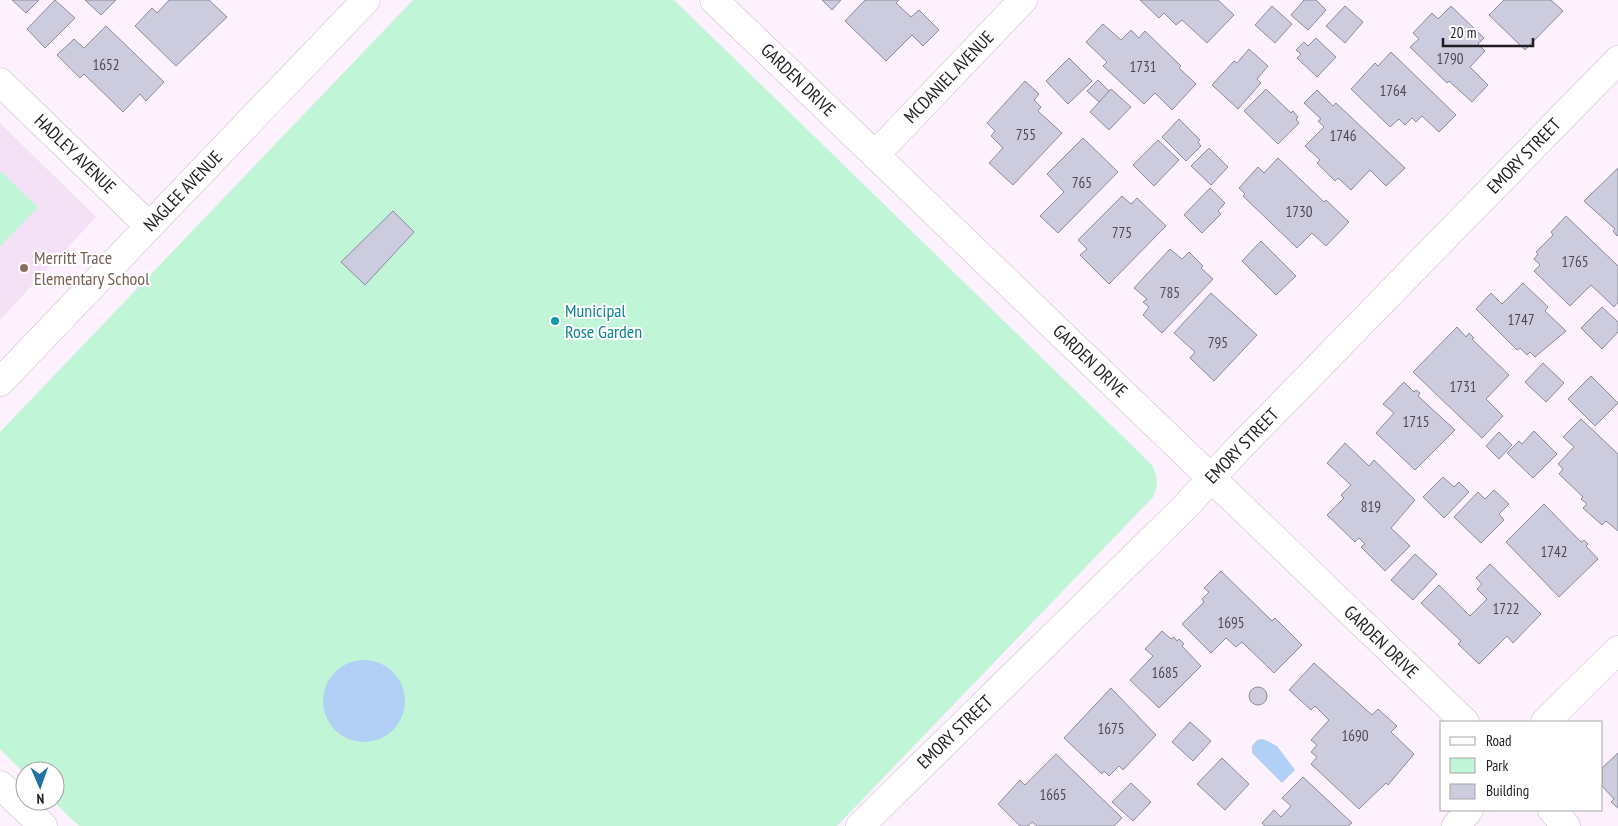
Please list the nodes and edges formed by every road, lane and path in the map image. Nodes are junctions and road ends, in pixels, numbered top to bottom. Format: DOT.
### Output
graph roads {
  1 [pos="366,0"];
  2 [pos="714,0"];
  3 [pos="1023,0"];
  4 [pos="1618,60"];
  5 [pos="0,82"];
  6 [pos="875,154"];
  7 [pos="150,226"];
  8 [pos="0,382"];
  9 [pos="1210,478"];
  10 [pos="1618,650"];
  11 [pos="1464,721"];
  12 [pos="1546,721"];
  13 [pos="0,784"];
  14 [pos="1468,811"];
  15 [pos="1553,811"];
  16 [pos="43,826"];
  17 [pos="860,826"];
  18 [pos="1456,826"];
  19 [pos="1566,826"];
  1 -- 7 [label="street, NAGLEE AVENUE"];
  2 -- 6 [label="street, GARDEN DRIVE"];
  3 -- 6 [label="street, MCDANIEL AVENUE"];
  4 -- 9 [label="street, EMORY STREET"];
  5 -- 7 [label="street, HADLEY AVENUE"];
  6 -- 9 [label="street, GARDEN DRIVE"];
  7 -- 8 [label="street, NAGLEE AVENUE"];
  9 -- 11 [label="street, GARDEN DRIVE"];
  9 -- 17 [label="street, EMORY STREET"];
  10 -- 12 [label="street"];
  13 -- 16 [label="street"];
  14 -- 18 [label="street"];
  15 -- 19 [label="street"];
}
